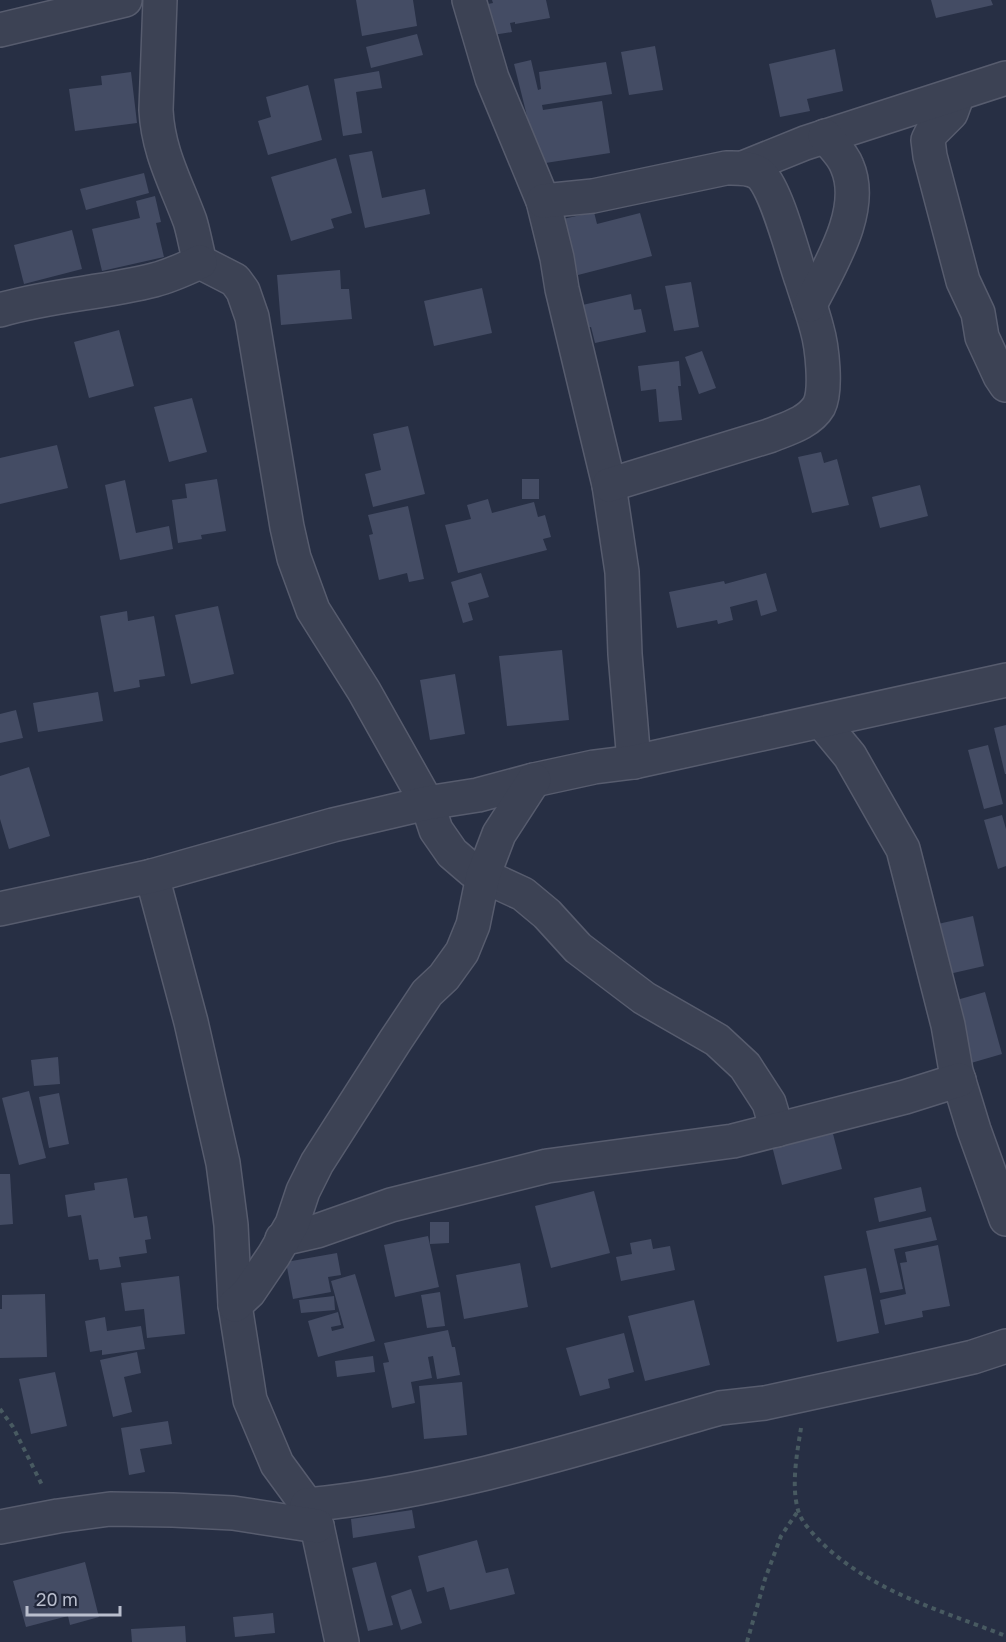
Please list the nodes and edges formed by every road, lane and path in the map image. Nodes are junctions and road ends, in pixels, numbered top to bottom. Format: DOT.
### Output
graph roads {
  1 [pos="125,0"];
  2 [pos="160,0"];
  3 [pos="469,0"];
  4 [pos="0,30"];
  5 [pos="1006,78"];
  6 [pos="958,94"];
  7 [pos="825,136"];
  8 [pos="743,168"];
  9 [pos="543,201"];
  10 [pos="200,262"];
  11 [pos="810,305"];
  12 [pos="0,310"];
  13 [pos="1006,385"];
  14 [pos="609,485"];
  15 [pos="1006,680"];
  16 [pos="822,722"];
  17 [pos="634,762"];
  18 [pos="534,780"];
  19 [pos="427,803"];
  20 [pos="152,876"];
  21 [pos="483,876"];
  22 [pos="0,909"];
  23 [pos="959,1080"];
  24 [pos="777,1130"];
  25 [pos="1006,1219"];
  26 [pos="282,1239"];
  27 [pos="235,1305"];
  28 [pos="1006,1346"];
  29 [pos="809,1392"];
  30 [pos="0,1409"];
  31 [pos="798,1510"];
  32 [pos="58,1516"];
  33 [pos="312,1516"];
  34 [pos="0,1527"];
  35 [pos="1006,1636"];
  36 [pos="342,1642"];
  37 [pos="747,1642"];
  1 -- 4 [label="street"];
  2 -- 10 [label="street"];
  3 -- 9 [label="street"];
  5 -- 6 [label="street"];
  6 -- 7 [label="street"];
  6 -- 13 [label="street"];
  7 -- 8 [label="street"];
  7 -- 11 [label="street"];
  8 -- 9 [label="street"];
  8 -- 11 [label="street"];
  9 -- 14 [label="street"];
  10 -- 12 [label="street"];
  10 -- 19 [label="street"];
  11 -- 14 [label="street"];
  14 -- 17 [label="street"];
  15 -- 16 [label="street"];
  16 -- 17 [label="street"];
  16 -- 23 [label="street"];
  17 -- 18 [label="street"];
  18 -- 19 [label="street"];
  18 -- 21 [label="street"];
  19 -- 20 [label="street"];
  19 -- 21 [label="street"];
  20 -- 22 [label="street"];
  20 -- 27 [label="street"];
  21 -- 24 [label="street"];
  21 -- 26 [label="street"];
  23 -- 24 [label="street"];
  23 -- 25 [label="street"];
  24 -- 26 [label="street"];
  26 -- 27 [label="street"];
  27 -- 33 [label="street"];
  28 -- 29 [label="street"];
  29 -- 31 [label="path"];
  29 -- 33 [label="street"];
  30 -- 32 [label="path"];
  31 -- 35 [label="path"];
  31 -- 37 [label="path"];
  32 -- 33 [label="street"];
  32 -- 34 [label="street"];
  33 -- 36 [label="street"];
}
